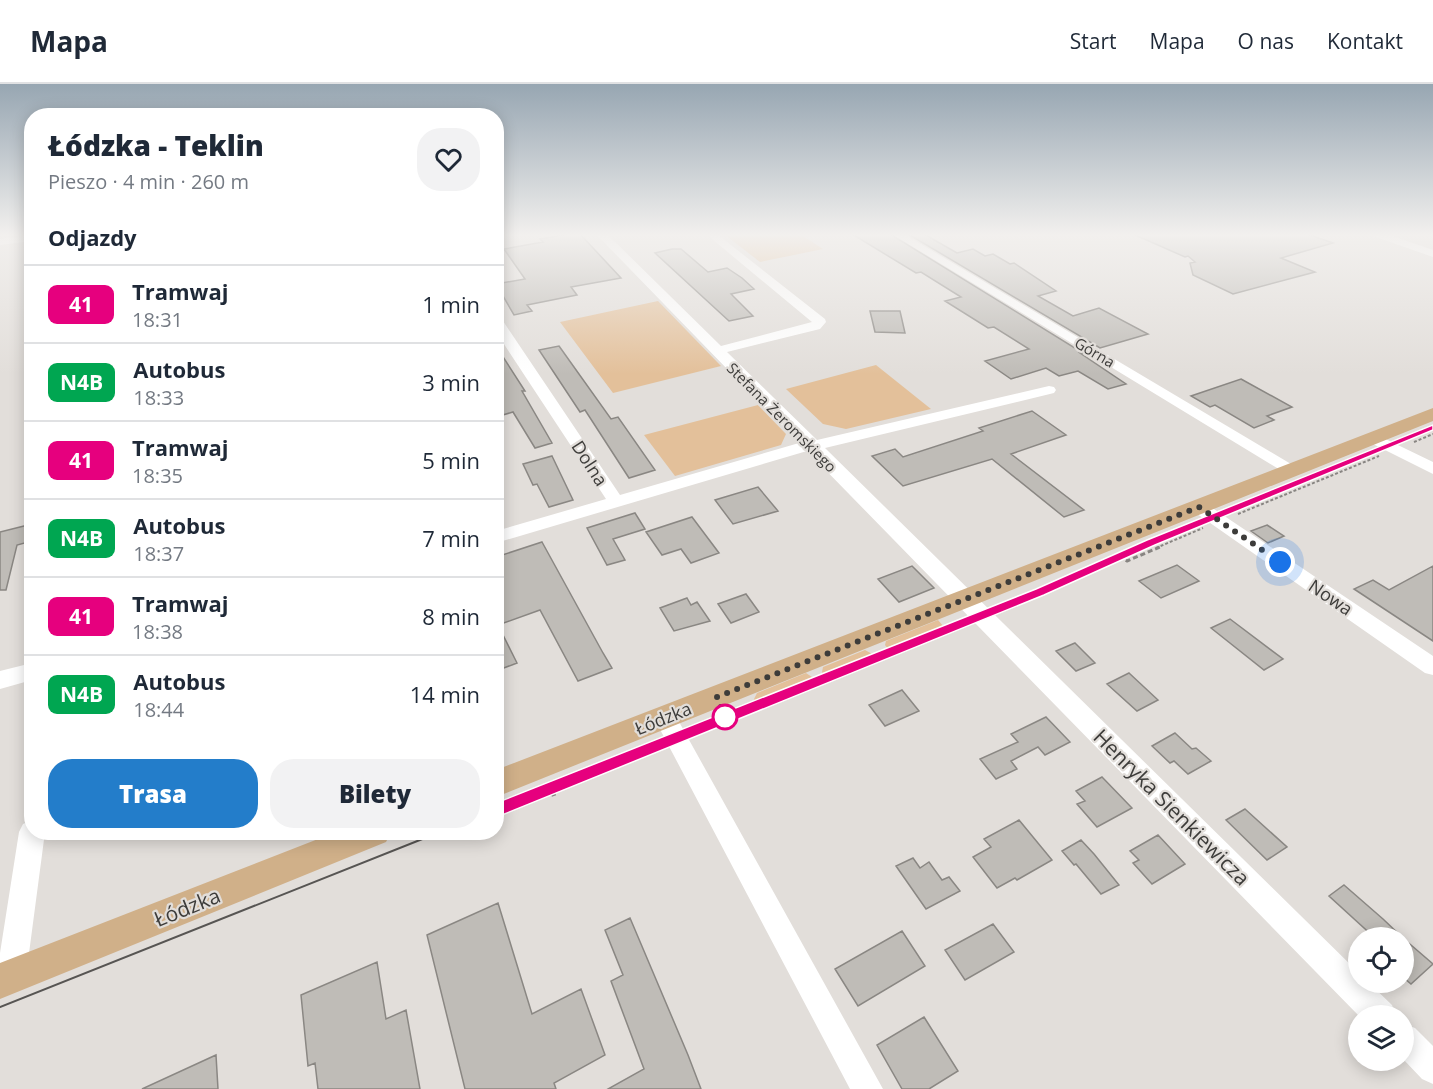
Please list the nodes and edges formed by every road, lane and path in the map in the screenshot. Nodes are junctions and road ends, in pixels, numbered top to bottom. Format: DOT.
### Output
graph roads {
  1 [pos="646,281"];
  2 [pos="769,281"];
  3 [pos="976,281"];
  4 [pos="504,333"];
  5 [pos="716,351"];
  6 [pos="1049,390"];
  7 [pos="1433,414"];
  8 [pos="1373,438"];
  9 [pos="811,446"];
  10 [pos="1433,469"];
  11 [pos="1293,470"];
  12 [pos="616,502"];
  13 [pos="1199,507"];
  14 [pos="504,535"];
  15 [pos="964,600"];
  16 [pos="1433,666"];
  17 [pos="24,674"];
  18 [pos="0,681"];
  19 [pos="665,718"];
  20 [pos="504,781"];
  21 [pos="31,840"];
  22 [pos="355,840"];
  23 [pos="5,978"];
  24 [pos="1370,1005"];
  25 [pos="1414,1049"];
  26 [pos="1433,1068"];
  27 [pos="867,1089"];
  1 -- 5 [label="street, Stefana Żeromskiego"];
  2 -- 5 [label="street"];
  3 -- 11 [label="street, Górna"];
  4 -- 12 [label="street, Dolna"];
  5 -- 9 [label="street, Stefana Żeromskiego"];
  6 -- 9 [label="street"];
  7 -- 8 [label="main road, Łódzka"];
  8 -- 10 [label="street"];
  8 -- 11 [label="main road, Łódzka"];
  9 -- 12 [label="street"];
  9 -- 15 [label="street, Stefana Żeromskiego"];
  11 -- 13 [label="main road, Łódzka"];
  12 -- 14 [label="street, Dolna"];
  13 -- 15 [label="main road, Łódzka"];
  13 -- 16 [label="street, Nowa"];
  15 -- 19 [label="main road, Łódzka"];
  15 -- 24 [label="street, Henryka Sienkiewicza"];
  17 -- 18 [label="street"];
  19 -- 20 [label="main road, Łódzka"];
  19 -- 27 [label="street"];
  21 -- 23 [label="street"];
  22 -- 23 [label="main road, Łódzka"];
  25 -- 26 [label="street"];
}
